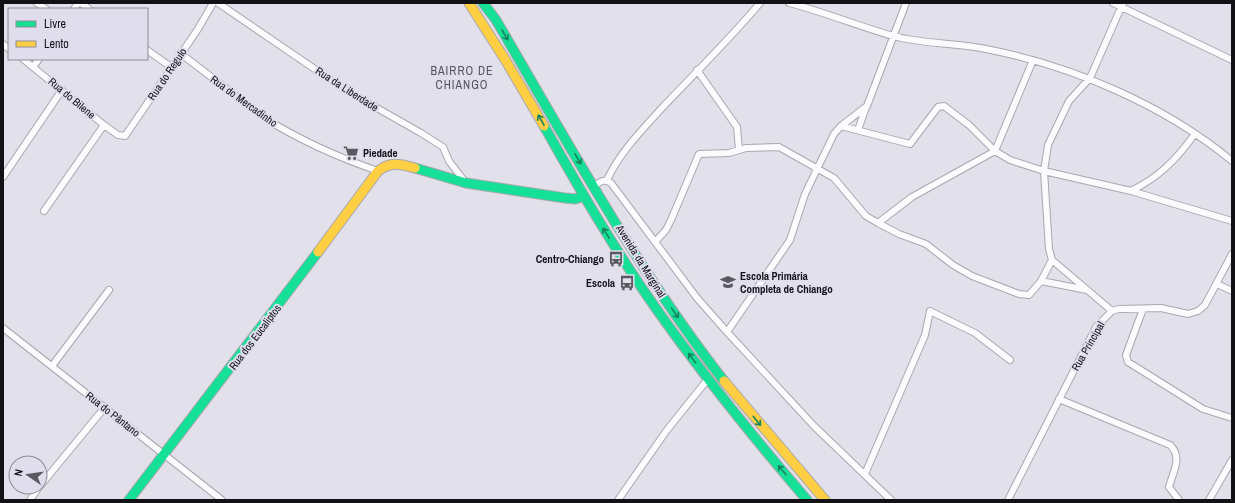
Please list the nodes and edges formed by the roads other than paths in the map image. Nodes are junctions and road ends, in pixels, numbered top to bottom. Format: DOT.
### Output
graph roads {
  1 [pos="218,3"];
  2 [pos="469,3"];
  3 [pos="483,3"];
  4 [pos="760,3"];
  5 [pos="789,3"];
  6 [pos="906,3"];
  7 [pos="1113,3"];
  8 [pos="1122,5"];
  9 [pos="211,6"];
  10 [pos="894,36"];
  11 [pos="148,51"];
  12 [pos="180,53"];
  13 [pos="24,60"];
  14 [pos="38,60"];
  15 [pos="1033,60"];
  16 [pos="1232,60"];
  17 [pos="33,67"];
  18 [pos="172,67"];
  19 [pos="697,70"];
  20 [pos="1090,78"];
  21 [pos="62,90"];
  22 [pos="867,106"];
  23 [pos="104,125"];
  24 [pos="841,126"];
  25 [pos="858,130"];
  26 [pos="1194,134"];
  27 [pos="122,136"];
  28 [pos="739,150"];
  29 [pos="995,151"];
  30 [pos="1232,161"];
  31 [pos="816,169"];
  32 [pos="378,171"];
  33 [pos="1044,171"];
  34 [pos="3,177"];
  35 [pos="607,180"];
  36 [pos="466,183"];
  37 [pos="594,186"];
  38 [pos="1131,191"];
  39 [pos="584,196"];
  40 [pos="44,211"];
  41 [pos="1232,221"];
  42 [pos="878,223"];
  43 [pos="655,242"];
  44 [pos="1232,254"];
  45 [pos="1052,260"];
  46 [pos="1041,281"];
  47 [pos="1216,284"];
  48 [pos="109,290"];
  49 [pos="1089,290"];
  50 [pos="1232,291"];
  51 [pos="1143,309"];
  52 [pos="1112,311"];
  53 [pos="3,328"];
  54 [pos="727,332"];
  55 [pos="1010,360"];
  56 [pos="52,366"];
  57 [pos="708,379"];
  58 [pos="1059,399"];
  59 [pos="105,407"];
  60 [pos="1232,418"];
  61 [pos="164,454"];
  62 [pos="1232,460"];
  63 [pos="865,474"];
  64 [pos="48,477"];
  65 [pos="129,500"];
  66 [pos="222,500"];
  67 [pos="618,500"];
  68 [pos="807,500"];
  69 [pos="825,500"];
  70 [pos="891,500"];
  71 [pos="1008,500"];
  72 [pos="1178,500"];
  73 [pos="1209,500"];
  1 -- 36 [label="street, Rua da Liberdade"];
  39 -- 2 [label="main road, Avenida da Marginal, one-way"];
  3 -- 37 [label="main road, Avenida da Marginal, one-way"];
  4 -- 19 [label="street"];
  5 -- 10 [label="street"];
  6 -- 10 [label="street"];
  7 -- 8 [label="street"];
  8 -- 16 [label="street"];
  8 -- 20 [label="street"];
  9 -- 12 [label="street, Rua do Regulo"];
  10 -- 15 [label="street"];
  10 -- 22 [label="street"];
  11 -- 18 [label="street"];
  12 -- 18 [label="street, Rua do Regulo"];
  12 -- 32 [label="street, Rua do Mercadinho"];
  13 -- 17 [label="street, Rua do Bilene"];
  14 -- 17 [label="street"];
  15 -- 20 [label="street"];
  15 -- 29 [label="street"];
  17 -- 21 [label="street, Rua do Bilene"];
  18 -- 27 [label="street, Rua do Regulo"];
  19 -- 28 [label="street"];
  19 -- 35 [label="street"];
  20 -- 26 [label="street"];
  20 -- 33 [label="street"];
  21 -- 23 [label="street, Rua do Bilene"];
  21 -- 34 [label="street"];
  22 -- 24 [label="street"];
  22 -- 25 [label="street"];
  23 -- 27 [label="street, Rua do Bilene"];
  23 -- 40 [label="street"];
  24 -- 25 [label="street"];
  24 -- 31 [label="street"];
  25 -- 29 [label="street"];
  26 -- 30 [label="street"];
  26 -- 38 [label="street"];
  28 -- 31 [label="street"];
  28 -- 43 [label="street"];
  29 -- 33 [label="street"];
  29 -- 42 [label="street"];
  31 -- 42 [label="street"];
  31 -- 54 [label="street"];
  32 -- 36 [label="main road"];
  32 -- 61 [label="main road, Rua dos Eucaliptos"];
  33 -- 38 [label="street"];
  33 -- 45 [label="street"];
  35 -- 37 [label="street"];
  35 -- 43 [label="street"];
  36 -- 39 [label="main road"];
  37 -- 69 [label="main road, Avenida da Marginal, one-way"];
  38 -- 41 [label="street"];
  57 -- 39 [label="main road, Avenida da Marginal, one-way"];
  42 -- 46 [label="street"];
  43 -- 54 [label="street"];
  44 -- 47 [label="street, Rua Principal"];
  45 -- 46 [label="street"];
  45 -- 49 [label="street"];
  46 -- 49 [label="street"];
  47 -- 50 [label="street"];
  47 -- 51 [label="street, Rua Principal"];
  48 -- 56 [label="street"];
  49 -- 52 [label="street"];
  51 -- 52 [label="street, Rua Principal"];
  51 -- 60 [label="street"];
  52 -- 58 [label="street, Rua Principal"];
  53 -- 56 [label="street, Rua do Pântano"];
  54 -- 63 [label="street"];
  55 -- 63 [label="street"];
  56 -- 59 [label="street, Rua do Pântano"];
  57 -- 67 [label="street"];
  68 -- 57 [label="main road, Avenida da Marginal, one-way"];
  58 -- 71 [label="street, Rua Principal"];
  58 -- 72 [label="street"];
  59 -- 61 [label="street, Rua do Pântano"];
  59 -- 64 [label="street"];
  61 -- 65 [label="main road, Rua dos Eucaliptos"];
  61 -- 66 [label="street, Rua do Pântano"];
  62 -- 73 [label="street"];
  63 -- 70 [label="street"];
}
